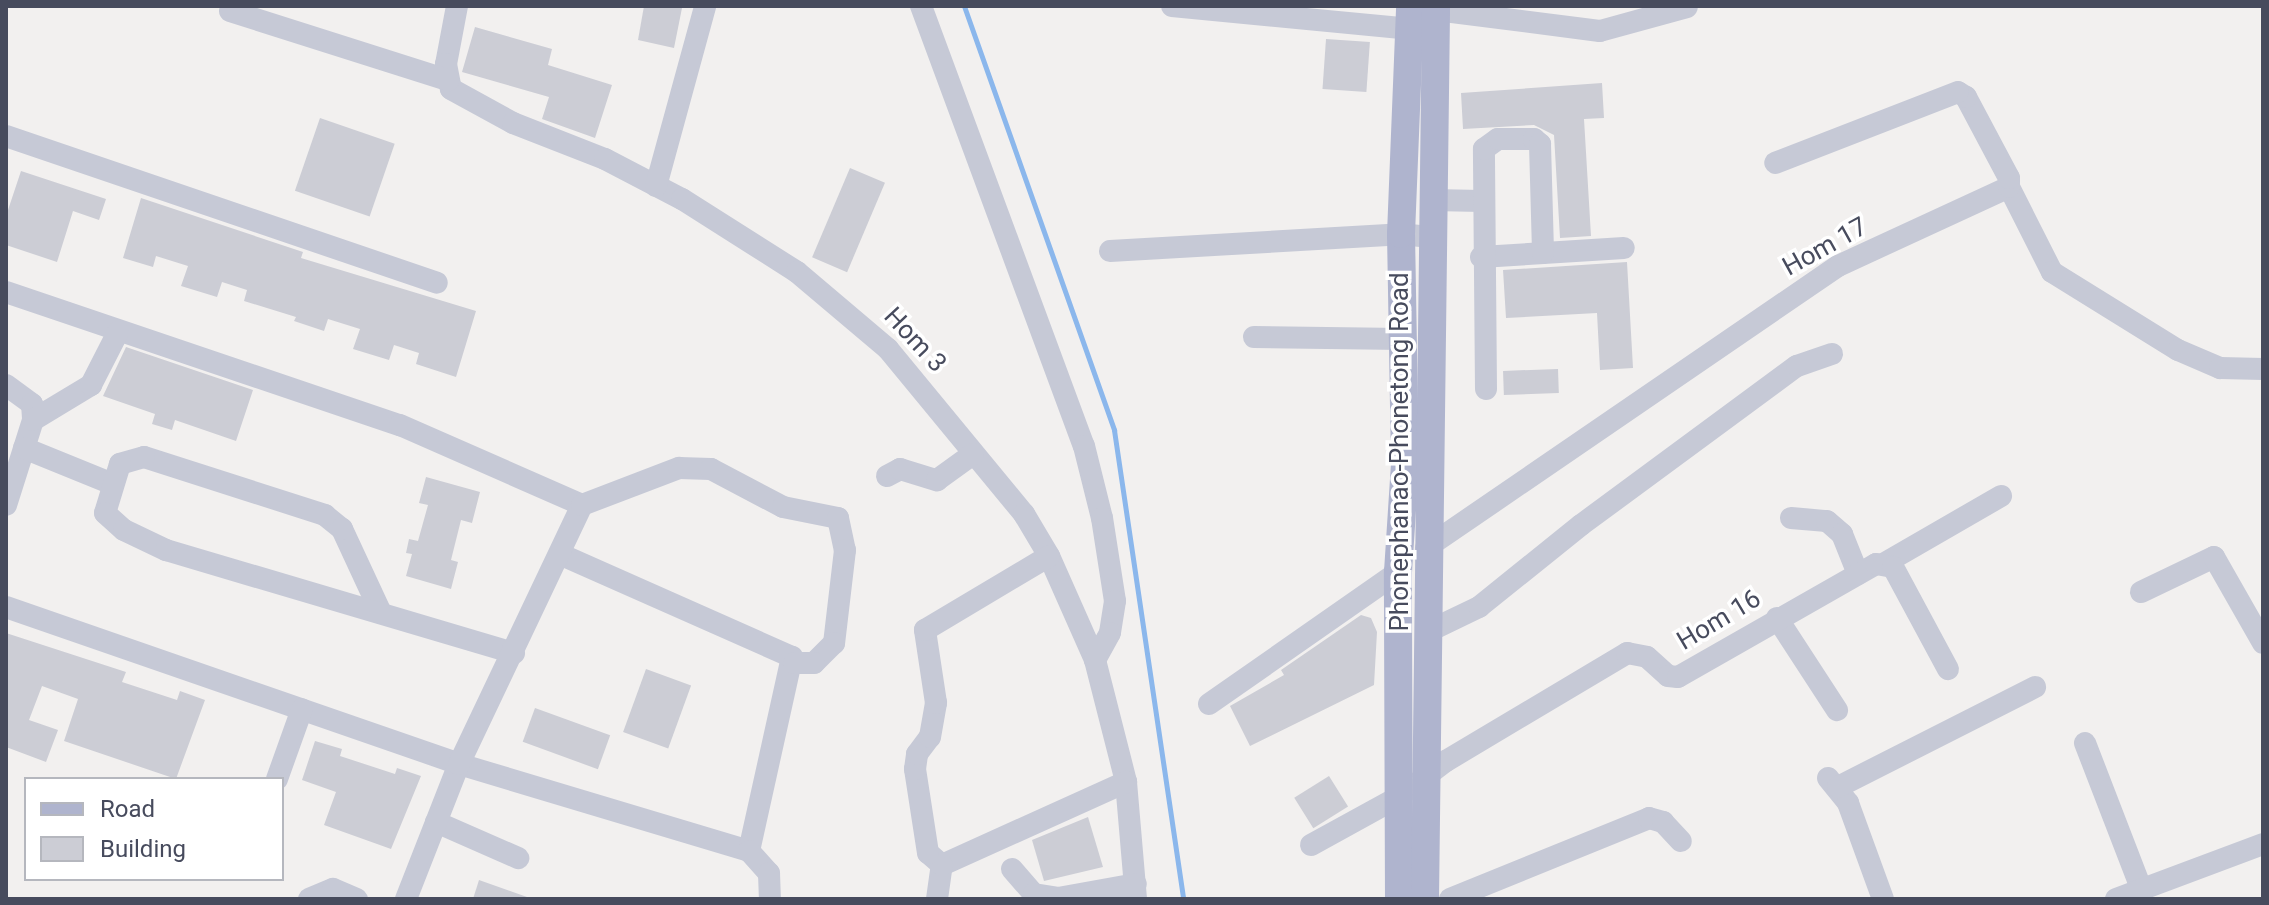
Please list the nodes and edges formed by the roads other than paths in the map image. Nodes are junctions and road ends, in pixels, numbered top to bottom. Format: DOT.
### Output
graph roads {
  1 [pos="457,6"];
  2 [pos="921,6"];
  3 [pos="1172,6"];
  4 [pos="705,7"];
  5 [pos="1687,7"];
  6 [pos="230,11"];
  7 [pos="1425,17"];
  8 [pos="448,80"];
  9 [pos="6,136"];
  10 [pos="1775,163"];
  11 [pos="656,186"];
  12 [pos="2009,187"];
  13 [pos="1432,200"];
  14 [pos="1482,201"];
  15 [pos="1401,234"];
  16 [pos="1431,237"];
  17 [pos="1624,248"];
  18 [pos="1110,251"];
  19 [pos="1543,253"];
  20 [pos="1481,257"];
  21 [pos="437,283"];
  22 [pos="6,292"];
  23 [pos="118,332"];
  24 [pos="1254,337"];
  25 [pos="1402,339"];
  26 [pos="1832,354"];
  27 [pos="2263,369"];
  28 [pos="6,385"];
  29 [pos="1486,389"];
  30 [pos="33,420"];
  31 [pos="24,448"];
  32 [pos="973,454"];
  33 [pos="1416,463"];
  34 [pos="887,476"];
  35 [pos="110,483"];
  36 [pos="2001,496"];
  37 [pos="6,505"];
  38 [pos="582,505"];
  39 [pos="1791,518"];
  40 [pos="1426,548"];
  41 [pos="562,555"];
  42 [pos="1049,556"];
  43 [pos="1885,563"];
  44 [pos="1398,572"];
  45 [pos="1858,574"];
  46 [pos="2141,592"];
  47 [pos="6,607"];
  48 [pos="381,613"];
  49 [pos="1777,618"];
  50 [pos="1427,632"];
  51 [pos="2263,643"];
  52 [pos="514,653"];
  53 [pos="1095,660"];
  54 [pos="794,663"];
  55 [pos="1948,669"];
  56 [pos="2035,687"];
  57 [pos="1209,704"];
  58 [pos="302,709"];
  59 [pos="1837,710"];
  60 [pos="2085,743"];
  61 [pos="459,764"];
  62 [pos="1428,774"];
  63 [pos="278,777"];
  64 [pos="1126,782"];
  65 [pos="1400,796"];
  66 [pos="436,822"];
  67 [pos="1681,841"];
  68 [pos="2263,844"];
  69 [pos="1311,845"];
  70 [pos="749,851"];
  71 [pos="518,858"];
  72 [pos="942,865"];
  73 [pos="1012,869"];
  74 [pos="2141,888"];
  75 [pos="1136,891"];
  76 [pos="309,899"];
  77 [pos="357,899"];
  78 [pos="406,899"];
  79 [pos="770,899"];
  80 [pos="937,899"];
  81 [pos="1399,899"];
  82 [pos="1425,899"];
  83 [pos="1450,899"];
  84 [pos="1883,899"];
  85 [pos="2116,899"];
  1 -- 8 [label="street"];
  2 -- 53 [label="street"];
  3 -- 7 [label="street"];
  4 -- 11 [label="street"];
  5 -- 7 [label="street"];
  6 -- 8 [label="street"];
  7 -- 13 [label="main road, Phonephanao-Phonetong Road"];
  7 -- 15 [label="main road, Phonephanao-Phonetong Road"];
  8 -- 11 [label="street, Hom 3"];
  9 -- 21 [label="street"];
  10 -- 12 [label="street"];
  11 -- 32 [label="street, Hom 3"];
  12 -- 27 [label="street"];
  12 -- 40 [label="street, Hom 17"];
  13 -- 14 [label="street"];
  13 -- 16 [label="main road, Phonephanao-Phonetong Road"];
  14 -- 19 [label="street"];
  14 -- 20 [label="street"];
  15 -- 16 [label="street"];
  15 -- 18 [label="street"];
  15 -- 25 [label="main road, Phonephanao-Phonetong Road"];
  16 -- 33 [label="main road, Phonephanao-Phonetong Road"];
  17 -- 19 [label="street"];
  19 -- 20 [label="street"];
  20 -- 29 [label="street"];
  22 -- 23 [label="street"];
  23 -- 30 [label="street"];
  23 -- 38 [label="street"];
  24 -- 25 [label="street"];
  25 -- 33 [label="main road, Phonephanao-Phonetong Road"];
  26 -- 50 [label="street"];
  28 -- 30 [label="street"];
  30 -- 31 [label="street"];
  31 -- 35 [label="street"];
  31 -- 37 [label="street"];
  32 -- 34 [label="street"];
  32 -- 42 [label="street, Hom 3"];
  33 -- 40 [label="main road, Phonephanao-Phonetong Road"];
  33 -- 44 [label="main road, Phonephanao-Phonetong Road"];
  35 -- 48 [label="street"];
  35 -- 48 [label="street"];
  36 -- 43 [label="street, Hom 16"];
  38 -- 41 [label="street"];
  38 -- 54 [label="street"];
  39 -- 45 [label="street"];
  40 -- 50 [label="main road, Phonephanao-Phonetong Road"];
  41 -- 52 [label="street"];
  41 -- 54 [label="street"];
  42 -- 53 [label="street, Hom 3"];
  42 -- 72 [label="street"];
  43 -- 45 [label="street, Hom 16"];
  43 -- 55 [label="street"];
  44 -- 57 [label="street"];
  44 -- 65 [label="main road, Phonephanao-Phonetong Road"];
  45 -- 49 [label="street, Hom 16"];
  46 -- 51 [label="street"];
  47 -- 58 [label="street"];
  48 -- 52 [label="street"];
  49 -- 59 [label="street"];
  49 -- 62 [label="street, Hom 16"];
  50 -- 62 [label="main road, Phonephanao-Phonetong Road"];
  52 -- 61 [label="street"];
  53 -- 64 [label="street, Hom 3"];
  54 -- 70 [label="street"];
  56 -- 84 [label="street"];
  58 -- 61 [label="street"];
  58 -- 63 [label="street"];
  60 -- 74 [label="street"];
  61 -- 66 [label="street"];
  61 -- 70 [label="street"];
  62 -- 65 [label="street, Hom 16"];
  62 -- 82 [label="main road, Phonephanao-Phonetong Road"];
  64 -- 72 [label="street"];
  64 -- 75 [label="street, Hom 3"];
  65 -- 69 [label="street, Hom 16"];
  65 -- 81 [label="main road, Phonephanao-Phonetong Road"];
  66 -- 71 [label="street"];
  66 -- 78 [label="street"];
  67 -- 83 [label="street"];
  68 -- 74 [label="street"];
  70 -- 79 [label="street"];
  72 -- 80 [label="street"];
  73 -- 75 [label="street"];
  74 -- 85 [label="street"];
  76 -- 77 [label="street"];
}
